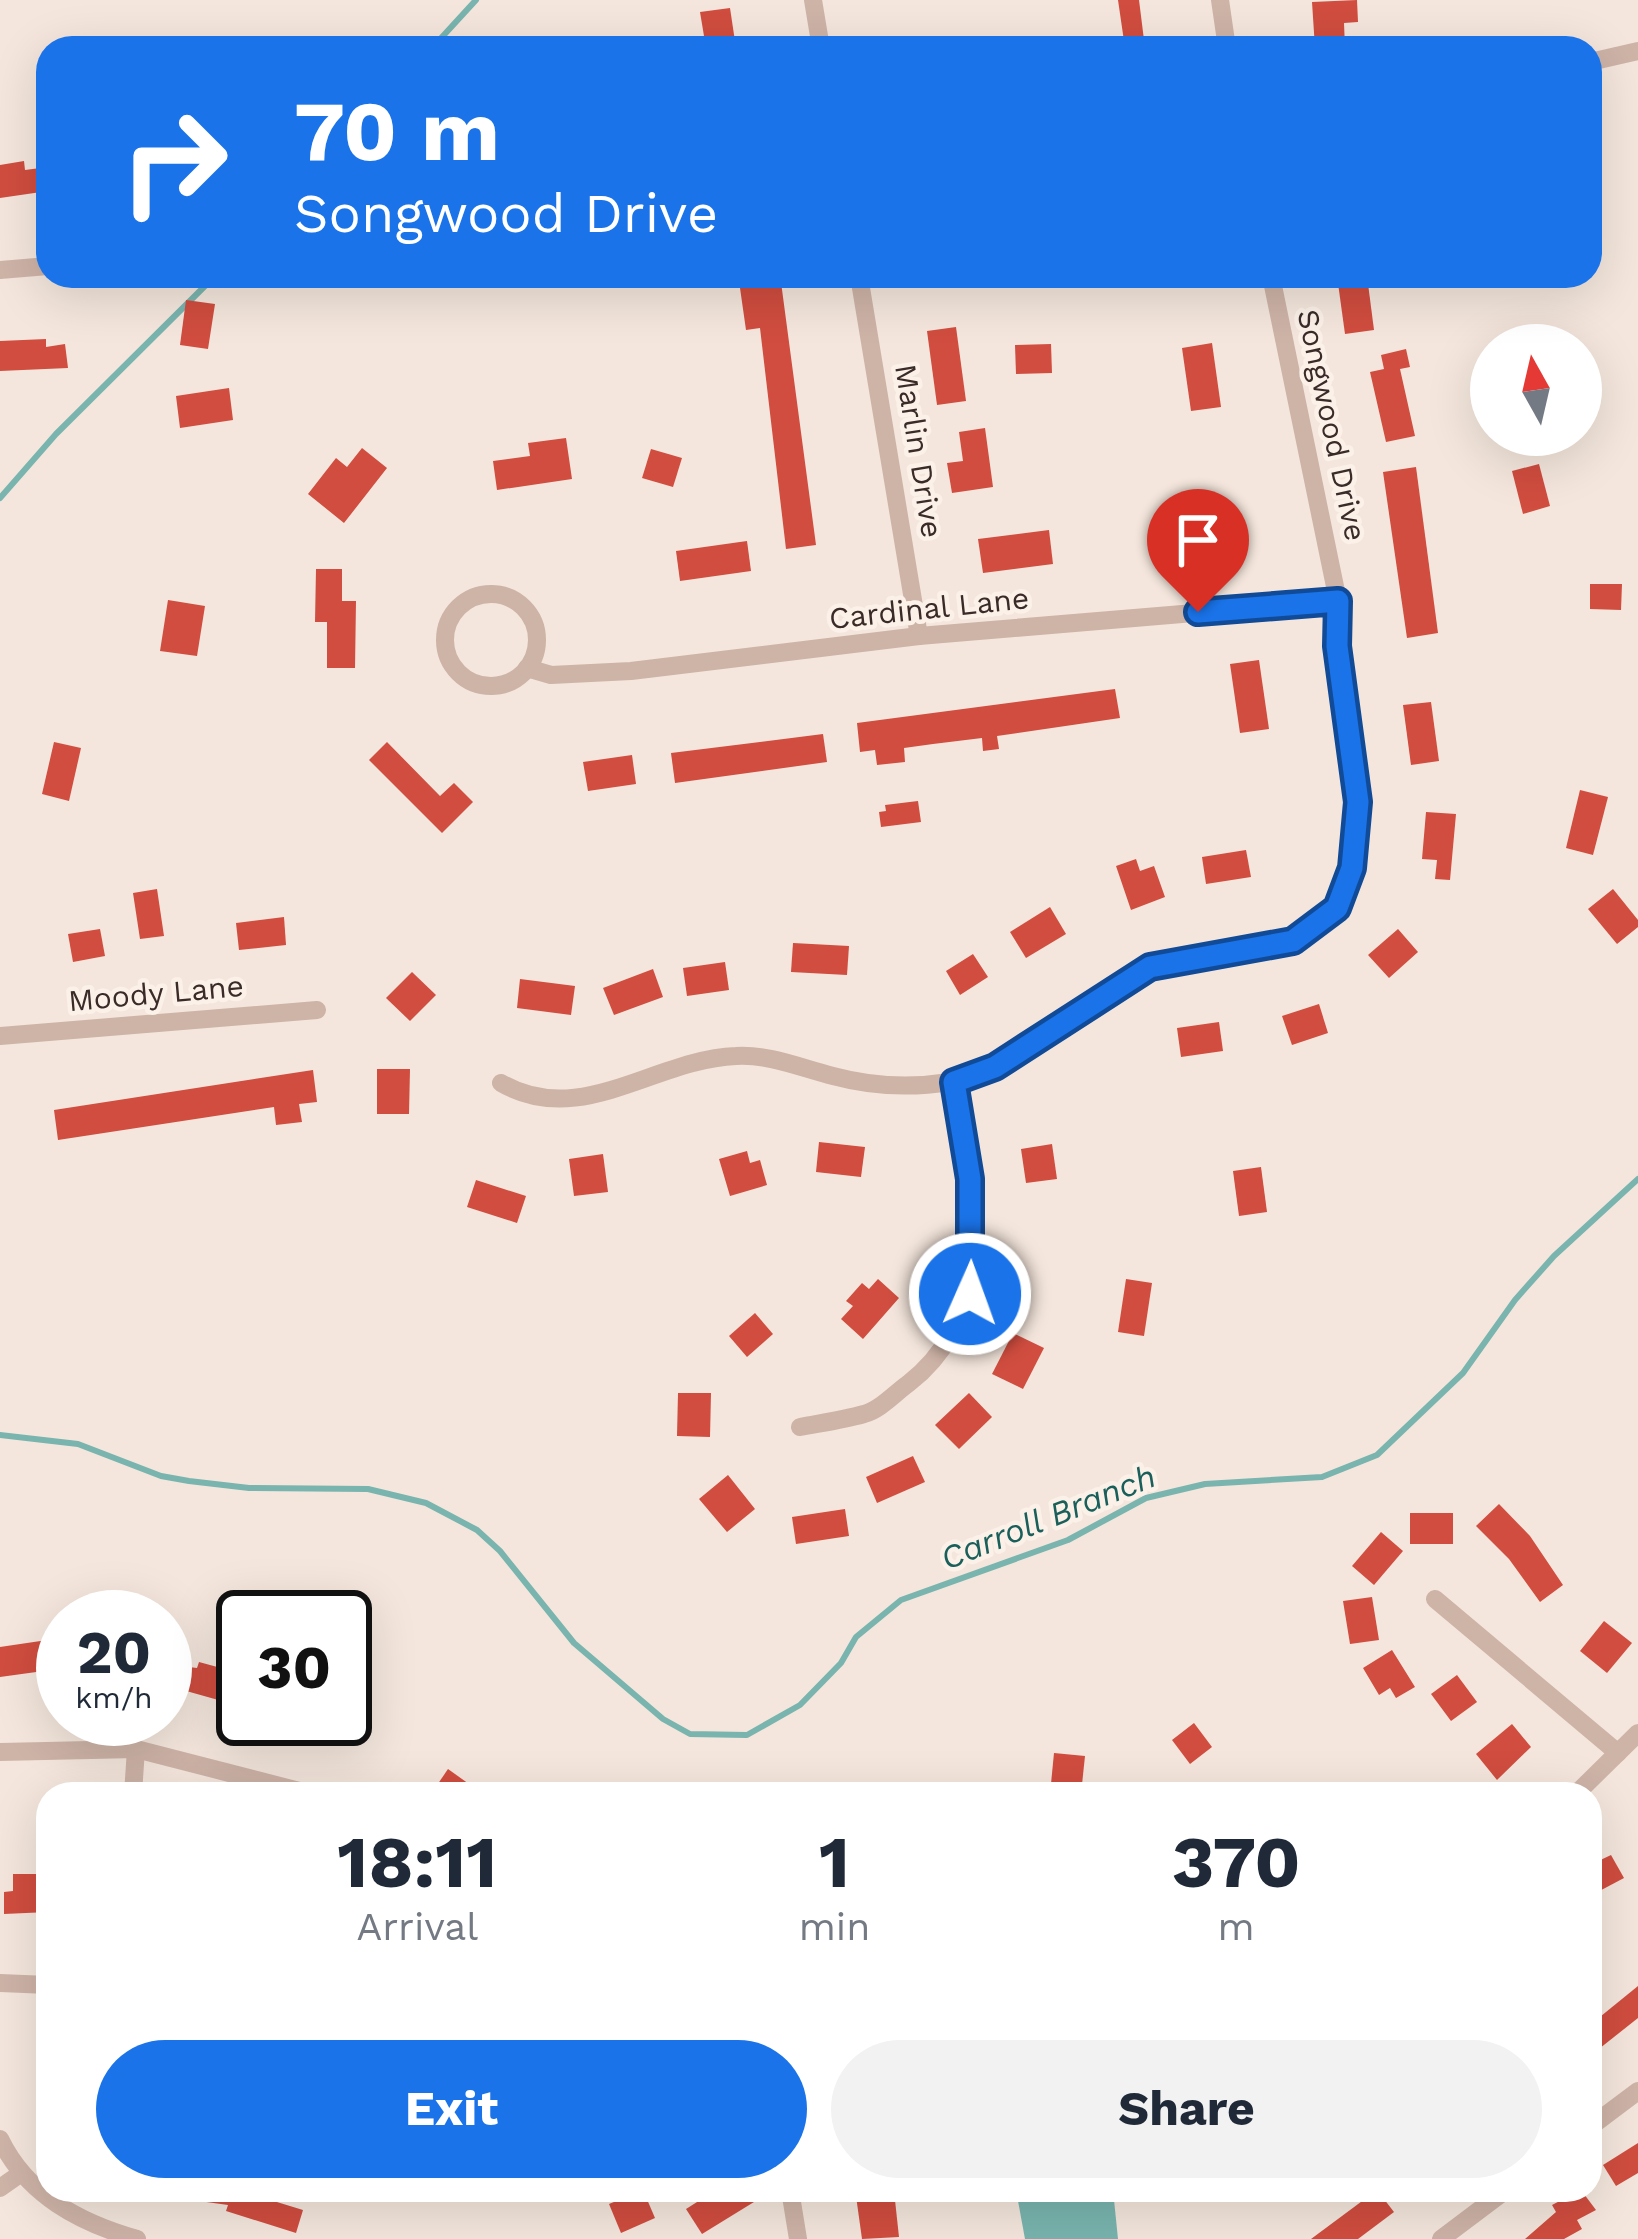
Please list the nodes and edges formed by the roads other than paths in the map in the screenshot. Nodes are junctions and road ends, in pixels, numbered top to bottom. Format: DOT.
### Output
graph roads {
  1 [pos="813,0"];
  2 [pos="1220,0"];
  3 [pos="819,36"];
  4 [pos="1225,36"];
  5 [pos="1638,51"];
  6 [pos="1602,59"];
  7 [pos="36,267"];
  8 [pos="0,271"];
  9 [pos="861,288"];
  10 [pos="1273,288"];
  11 [pos="1338,601"];
  12 [pos="919,636"];
  13 [pos="527,668"];
  14 [pos="316,1010"];
  15 [pos="0,1036"];
  16 [pos="954,1082"];
  17 [pos="501,1083"];
  18 [pos="800,1427"];
  19 [pos="1436,1599"];
  20 [pos="1638,1733"];
  21 [pos="136,1749"];
  22 [pos="0,1752"];
  23 [pos="1618,1753"];
  24 [pos="134,1782"];
  25 [pos="264,1782"];
  26 [pos="1588,1782"];
  27 [pos="0,1983"];
  28 [pos="36,1984"];
  29 [pos="1638,2091"];
  30 [pos="1602,2118"];
  31 [pos="0,2139"];
  32 [pos="20,2174"];
  33 [pos="36,2186"];
  34 [pos="0,2188"];
  35 [pos="58,2202"];
  36 [pos="792,2202"];
  37 [pos="1490,2202"];
  38 [pos="137,2239"];
  39 [pos="798,2239"];
  40 [pos="1441,2239"];
  1 -- 3 [label="street"];
  2 -- 4 [label="street"];
  5 -- 6 [label="street"];
  7 -- 8 [label="street"];
  9 -- 12 [label="street, Marlin Drive"];
  10 -- 11 [label="street, Songwood Drive"];
  11 -- 12 [label="street, Cardinal Lane"];
  11 -- 16 [label="street, Songwood Drive"];
  12 -- 13 [label="street, Cardinal Lane"];
  13 -- 13 [label="street, Cardinal Lane"];
  14 -- 15 [label="street, Moody Lane"];
  16 -- 17 [label="street, Songwood Drive"];
  16 -- 18 [label="street"];
  19 -- 23 [label="street"];
  20 -- 23 [label="street"];
  21 -- 22 [label="street"];
  21 -- 24 [label="street"];
  21 -- 25 [label="street"];
  23 -- 26 [label="street"];
  27 -- 28 [label="street"];
  29 -- 30 [label="street"];
  31 -- 32 [label="street"];
  32 -- 33 [label="street"];
  32 -- 34 [label="street"];
  35 -- 38 [label="street"];
  36 -- 39 [label="street"];
  37 -- 40 [label="street"];
}
